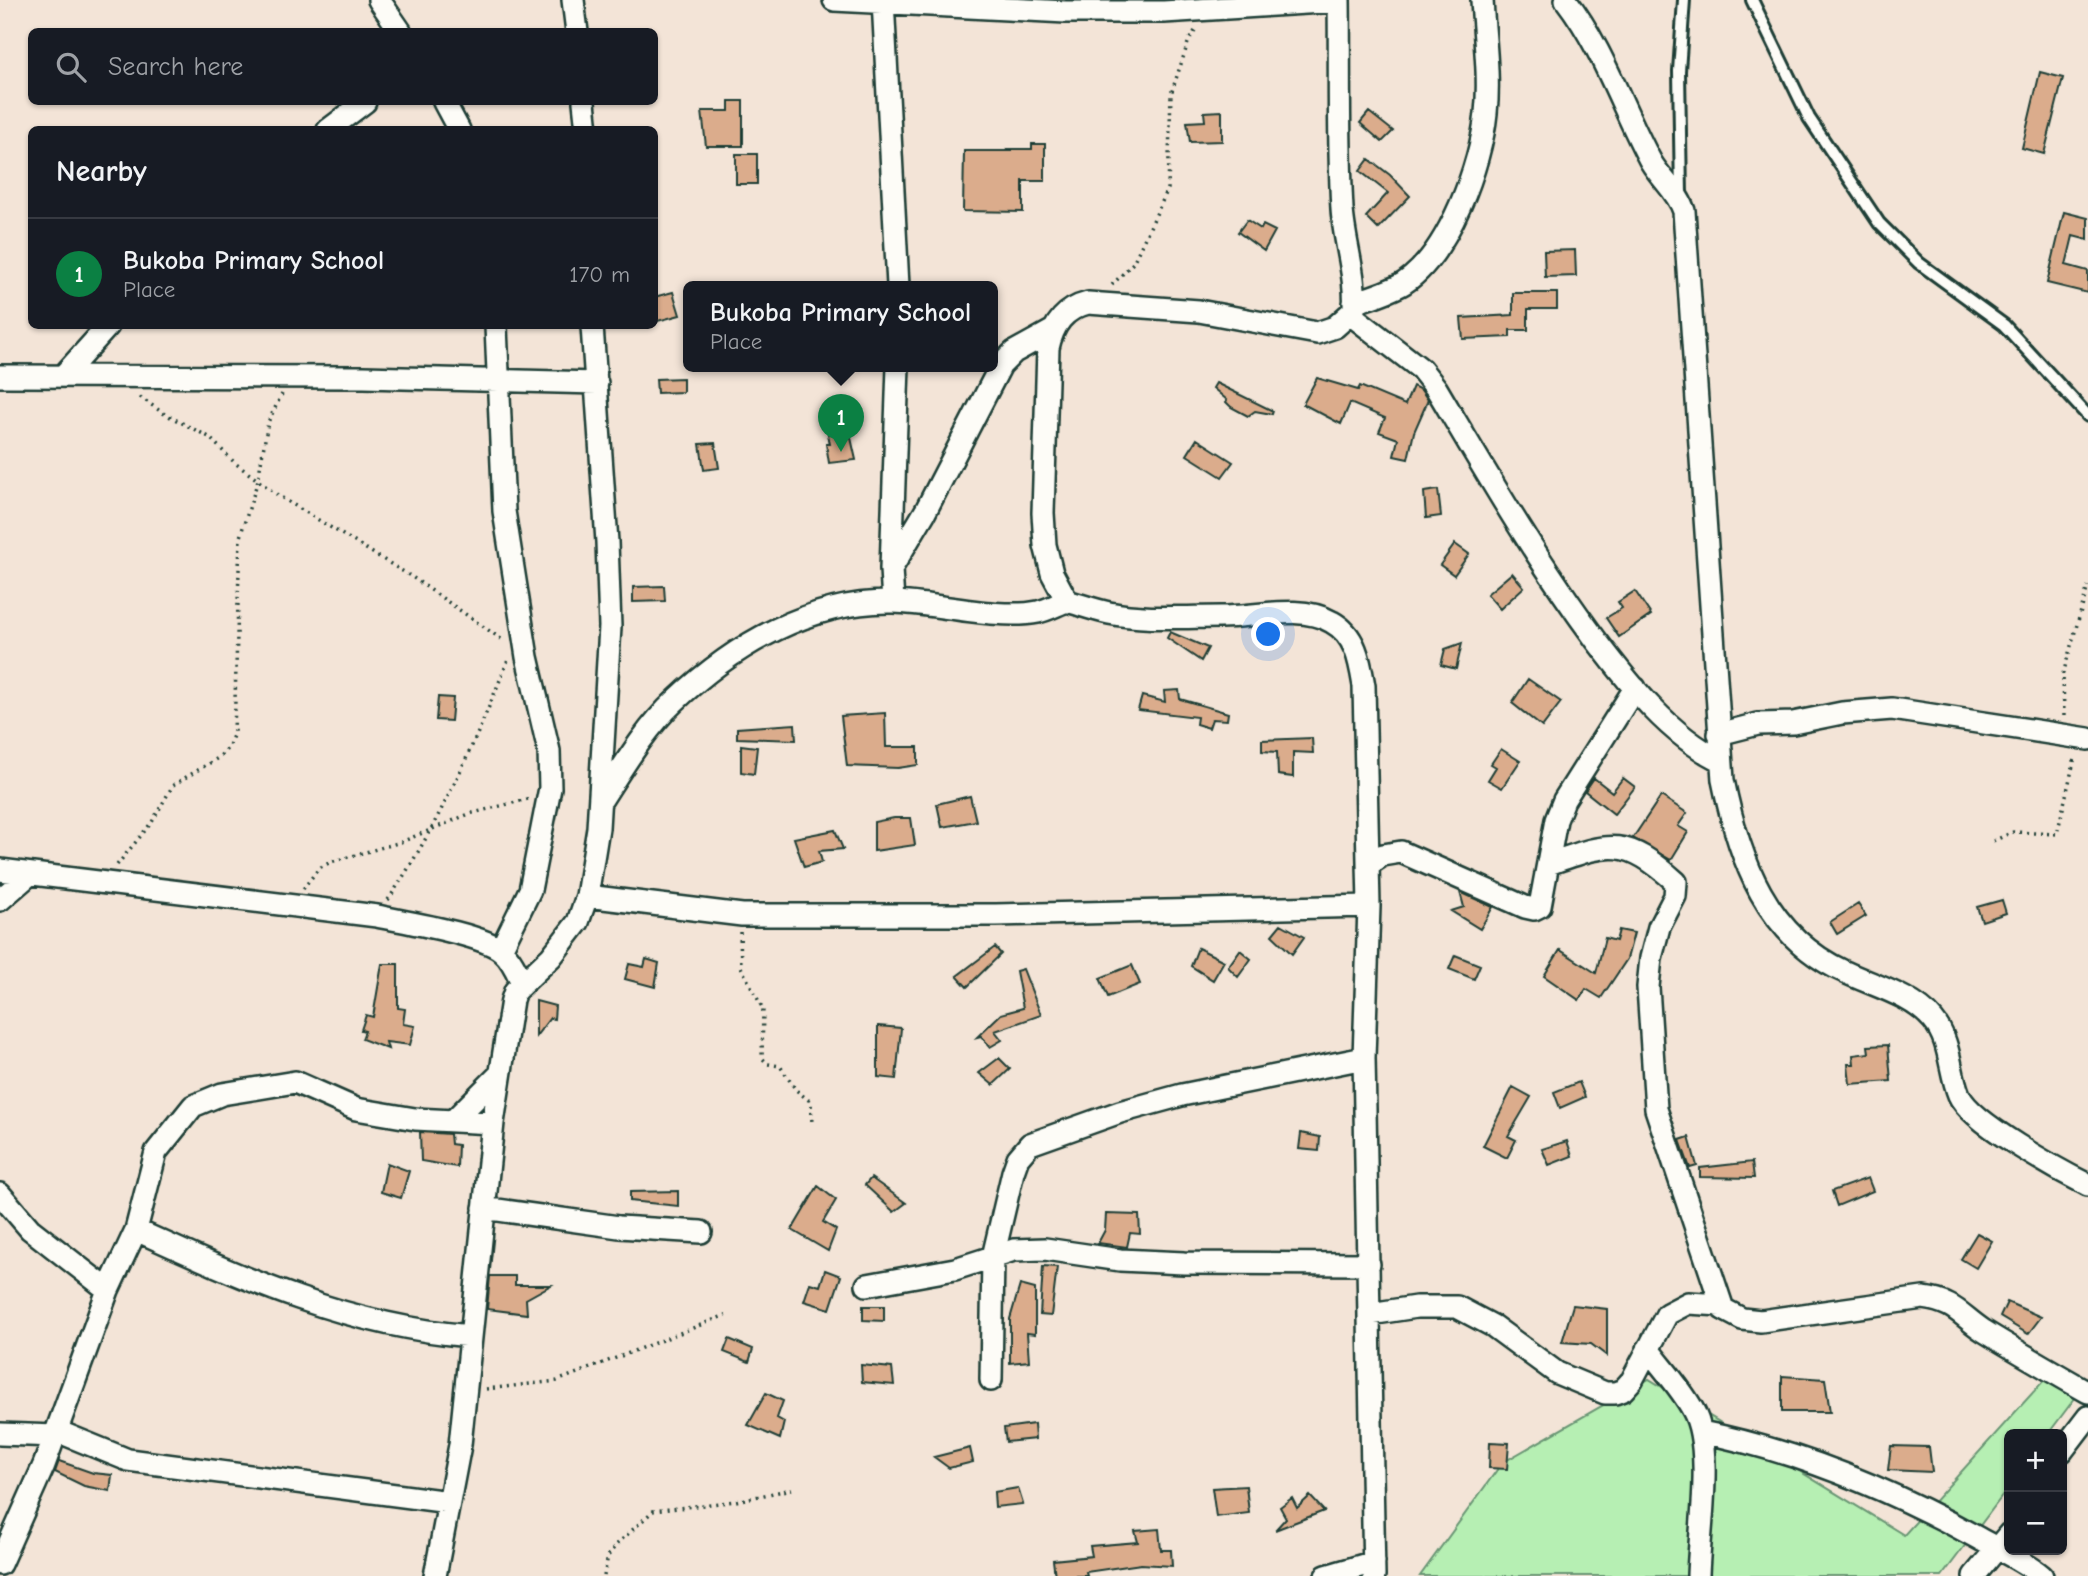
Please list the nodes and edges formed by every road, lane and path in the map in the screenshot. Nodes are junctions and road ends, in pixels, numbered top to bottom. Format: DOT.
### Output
graph roads {
  1 [pos="379,0"];
  2 [pos="573,0"];
  3 [pos="834,0"];
  4 [pos="1339,0"];
  5 [pos="1482,0"];
  6 [pos="1566,0"];
  7 [pos="1684,0"];
  8 [pos="1752,0"];
  9 [pos="883,2"];
  10 [pos="1209,9"];
  11 [pos="398,28"];
  12 [pos="576,28"];
  13 [pos="361,105"];
  14 [pos="446,105"];
  15 [pos="584,105"];
  16 [pos="333,126"];
  17 [pos="457,126"];
  18 [pos="587,126"];
  19 [pos="1681,202"];
  20 [pos="898,281"];
  21 [pos="1088,303"];
  22 [pos="1352,308"];
  23 [pos="105,329"];
  24 [pos="496,329"];
  25 [pos="592,329"];
  26 [pos="1052,331"];
  27 [pos="998,371"];
  28 [pos="898,372"];
  29 [pos="997,372"];
  30 [pos="0,376"];
  31 [pos="63,376"];
  32 [pos="294,377"];
  33 [pos="500,379"];
  34 [pos="597,383"];
  35 [pos="130,392"];
  36 [pos="2088,416"];
  37 [pos="258,480"];
  38 [pos="891,569"];
  39 [pos="2088,586"];
  40 [pos="1068,600"];
  41 [pos="893,602"];
  42 [pos="520,652"];
  43 [pos="1635,688"];
  44 [pos="1719,734"];
  45 [pos="2078,742"];
  46 [pos="1721,761"];
  47 [pos="550,788"];
  48 [pos="601,801"];
  49 [pos="430,831"];
  50 [pos="1993,841"];
  51 [pos="1548,864"];
  52 [pos="1368,865"];
  53 [pos="0,870"];
  54 [pos="30,874"];
  55 [pos="101,881"];
  56 [pos="587,895"];
  57 [pos="0,900"];
  58 [pos="293,905"];
  59 [pos="1368,906"];
  60 [pos="742,915"];
  61 [pos="377,916"];
  62 [pos="501,949"];
  63 [pos="522,983"];
  64 [pos="1364,1058"];
  65 [pos="498,1076"];
  66 [pos="453,1121"];
  67 [pos="493,1123"];
  68 [pos="813,1124"];
  69 [pos="2088,1185"];
  70 [pos="0,1194"];
  71 [pos="484,1208"];
  72 [pos="136,1230"];
  73 [pos="701,1232"];
  74 [pos="993,1257"];
  75 [pos="1368,1264"];
  76 [pos="867,1285"];
  77 [pos="108,1290"];
  78 [pos="1721,1305"];
  79 [pos="1370,1314"];
  80 [pos="726,1315"];
  81 [pos="470,1336"];
  82 [pos="1647,1349"];
  83 [pos="991,1380"];
  84 [pos="466,1389"];
  85 [pos="2088,1392"];
  86 [pos="2088,1417"];
  87 [pos="1701,1432"];
  88 [pos="0,1434"];
  89 [pos="56,1434"];
  90 [pos="2067,1444"];
  91 [pos="792,1489"];
  92 [pos="449,1502"];
  93 [pos="2004,1542"];
  94 [pos="2019,1555"];
  95 [pos="0,1564"];
  96 [pos="1374,1569"];
  97 [pos="435,1576"];
  98 [pos="604,1576"];
  99 [pos="1326,1576"];
  100 [pos="1698,1576"];
  101 [pos="1974,1576"];
  102 [pos="2042,1576"];
  1 -- 11 [label="street"];
  2 -- 12 [label="street"];
  3 -- 9 [label="street"];
  4 -- 10 [label="street"];
  4 -- 22 [label="street"];
  5 -- 22 [label="street"];
  6 -- 19 [label="street"];
  7 -- 19 [label="lane"];
  8 -- 36 [label="lane"];
  9 -- 10 [label="street"];
  9 -- 20 [label="street"];
  10 -- 21 [label="path"];
  13 -- 16 [label="street"];
  14 -- 17 [label="street"];
  15 -- 18 [label="street"];
  19 -- 44 [label="street"];
  21 -- 22 [label="street"];
  21 -- 26 [label="street"];
  22 -- 43 [label="street"];
  23 -- 31 [label="street"];
  24 -- 33 [label="street"];
  25 -- 34 [label="street"];
  26 -- 27 [label="street"];
  26 -- 40 [label="street"];
  28 -- 38 [label="street"];
  29 -- 38 [label="street"];
  30 -- 31 [label="street"];
  31 -- 32 [label="street"];
  32 -- 33 [label="street"];
  32 -- 37 [label="path"];
  33 -- 34 [label="street"];
  33 -- 42 [label="street"];
  34 -- 48 [label="street"];
  35 -- 37 [label="path"];
  37 -- 42 [label="path"];
  37 -- 55 [label="path"];
  38 -- 41 [label="street"];
  39 -- 45 [label="path"];
  40 -- 41 [label="street"];
  40 -- 52 [label="street"];
  41 -- 48 [label="street"];
  42 -- 47 [label="street"];
  42 -- 49 [label="path"];
  43 -- 46 [label="street"];
  43 -- 51 [label="street"];
  44 -- 45 [label="street"];
  44 -- 46 [label="street"];
  45 -- 50 [label="path"];
  46 -- 69 [label="street"];
  47 -- 49 [label="path"];
  47 -- 62 [label="street"];
  48 -- 56 [label="street"];
  49 -- 58 [label="path"];
  49 -- 61 [label="path"];
  51 -- 52 [label="street"];
  51 -- 78 [label="street"];
  52 -- 59 [label="street"];
  53 -- 54 [label="street"];
  54 -- 55 [label="street"];
  54 -- 57 [label="street"];
  55 -- 58 [label="street"];
  56 -- 60 [label="street"];
  56 -- 63 [label="street"];
  58 -- 61 [label="street"];
  59 -- 60 [label="street"];
  59 -- 64 [label="street"];
  60 -- 68 [label="path"];
  61 -- 62 [label="street"];
  62 -- 63 [label="street"];
  63 -- 65 [label="street"];
  64 -- 74 [label="street"];
  64 -- 75 [label="street"];
  65 -- 66 [label="street"];
  65 -- 67 [label="street"];
  66 -- 67 [label="street"];
  66 -- 72 [label="street"];
  67 -- 71 [label="street"];
  70 -- 77 [label="street"];
  71 -- 73 [label="street"];
  71 -- 81 [label="street"];
  72 -- 77 [label="street"];
  72 -- 81 [label="street"];
  74 -- 75 [label="street"];
  74 -- 76 [label="street"];
  74 -- 83 [label="street"];
  75 -- 79 [label="street"];
  77 -- 89 [label="street"];
  78 -- 82 [label="street"];
  78 -- 85 [label="street"];
  79 -- 82 [label="street"];
  79 -- 96 [label="street"];
  80 -- 84 [label="path"];
  81 -- 84 [label="street"];
  82 -- 87 [label="street"];
  84 -- 92 [label="street"];
  86 -- 90 [label="street"];
  87 -- 93 [label="street"];
  87 -- 100 [label="street"];
  88 -- 89 [label="street"];
  89 -- 92 [label="street"];
  89 -- 95 [label="street"];
  91 -- 98 [label="path"];
  92 -- 97 [label="street"];
  93 -- 101 [label="street"];
  94 -- 102 [label="street"];
  96 -- 99 [label="street"];
}
